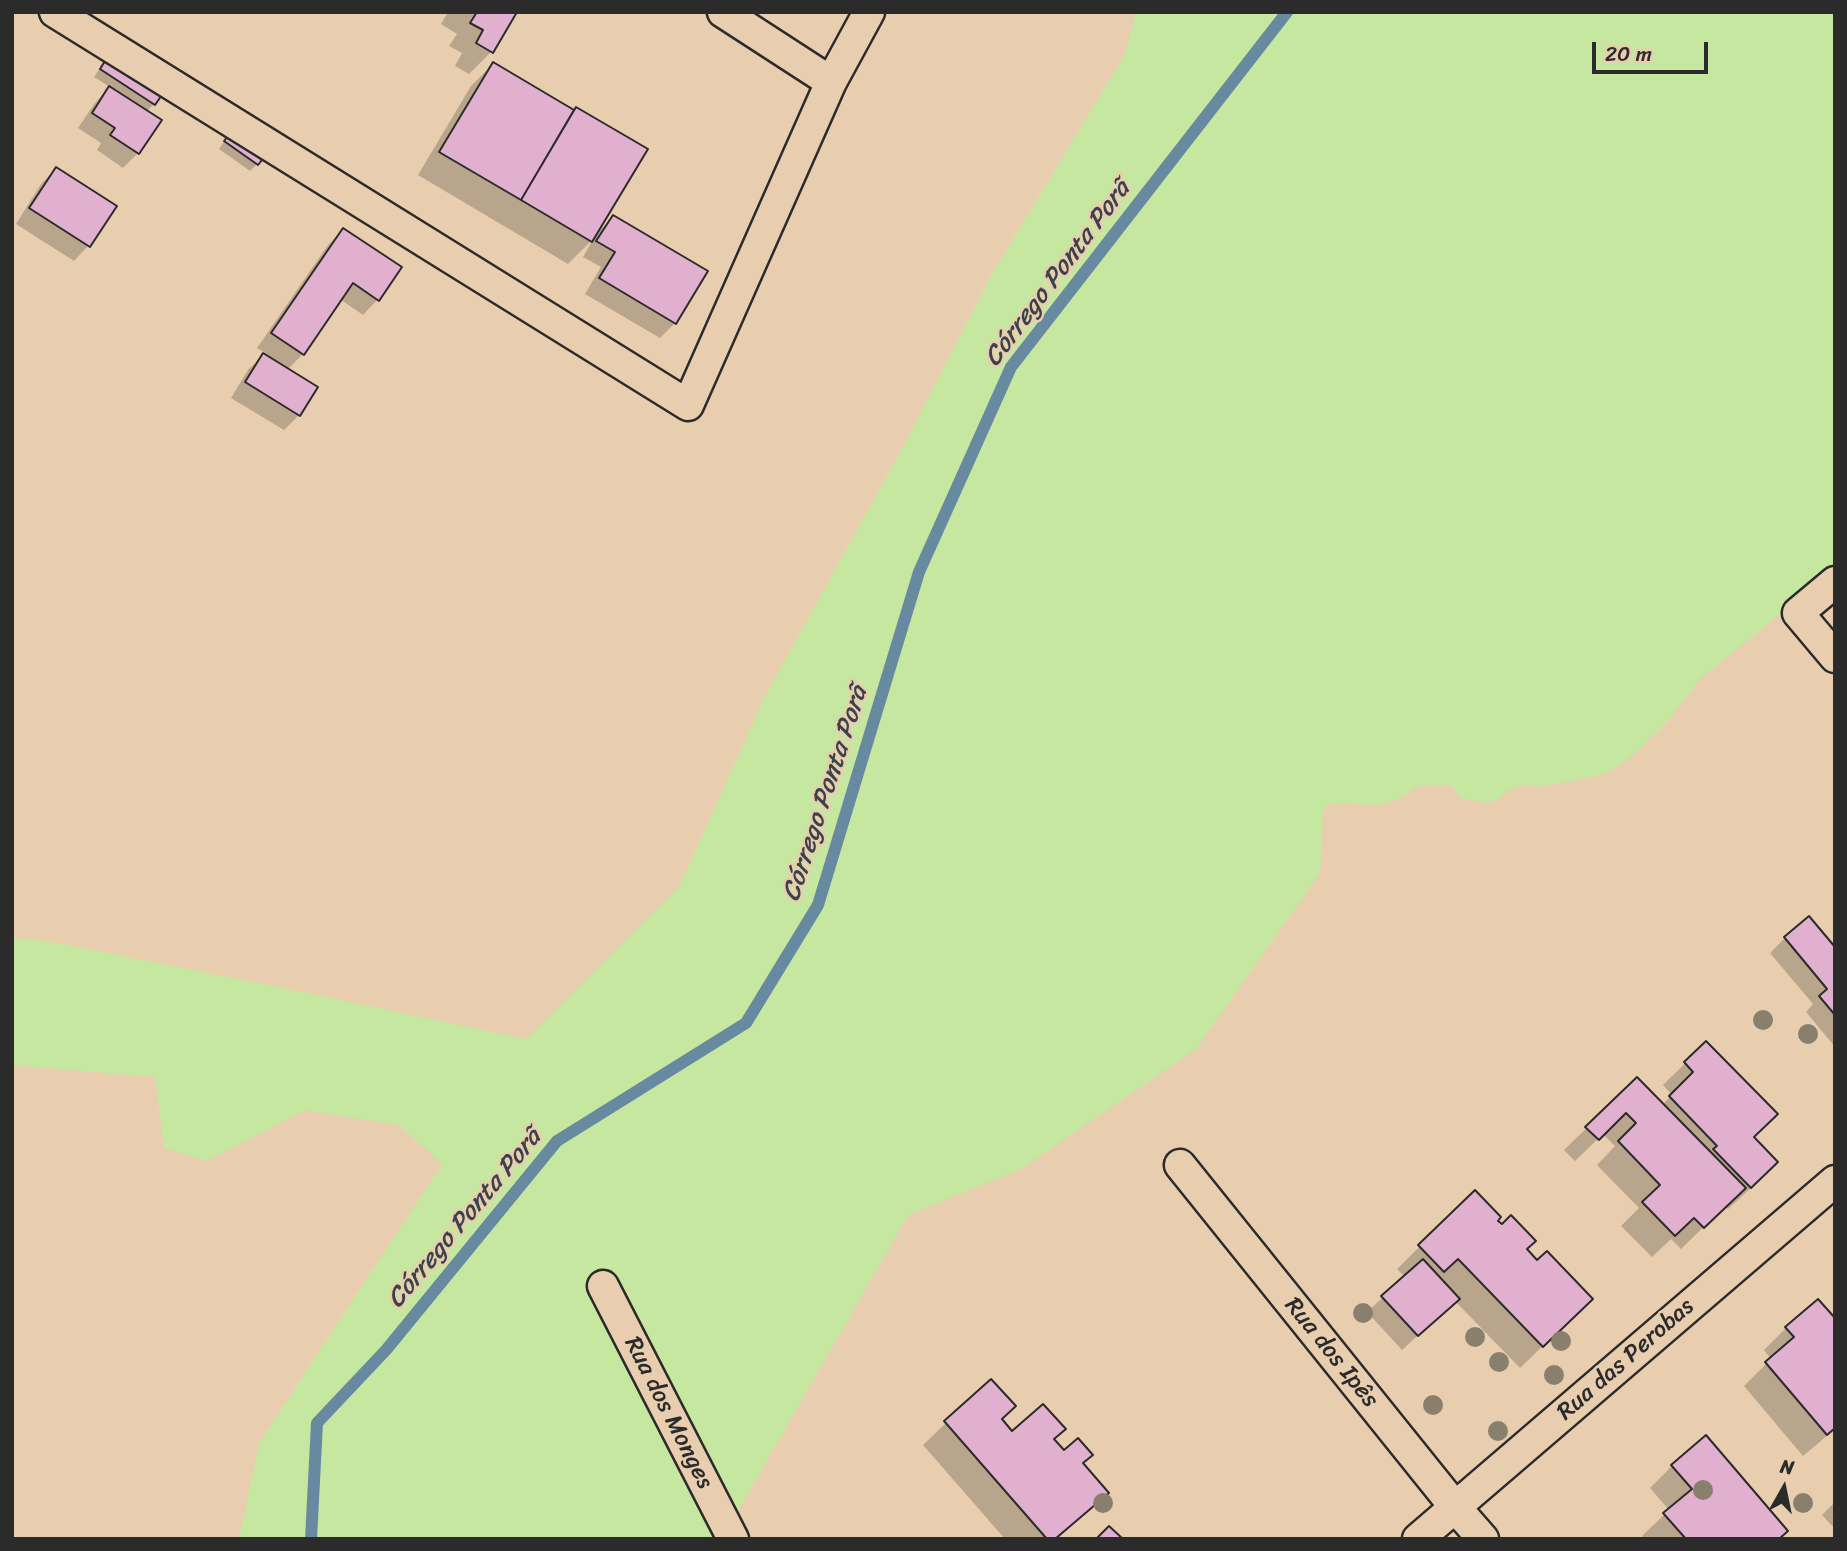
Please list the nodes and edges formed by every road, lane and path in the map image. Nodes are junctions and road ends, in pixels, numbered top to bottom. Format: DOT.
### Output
graph roads {
  1 [pos="723,12"];
  2 [pos="869,12"];
  3 [pos="60,14"];
  4 [pos="831,82"];
  5 [pos="1835,582"];
  6 [pos="1835,657"];
  7 [pos="1180,1165"];
  8 [pos="1835,1181"];
  9 [pos="603,1286"];
  10 [pos="1455,1507"];
  11 [pos="733,1539"];
  12 [pos="1418,1539"];
  13 [pos="1483,1539"];
  1 -- 4 [label="street"];
  2 -- 4 [label="street"];
  3 -- 4 [label="street"];
  5 -- 6 [label="street"];
  7 -- 10 [label="street, Rua dos Ipês"];
  8 -- 10 [label="street, Rua das Perobas"];
  9 -- 11 [label="street, Rua dos Monges"];
  10 -- 12 [label="street, Rua das Perobas"];
  10 -- 13 [label="street, Rua dos Ipês"];
}
